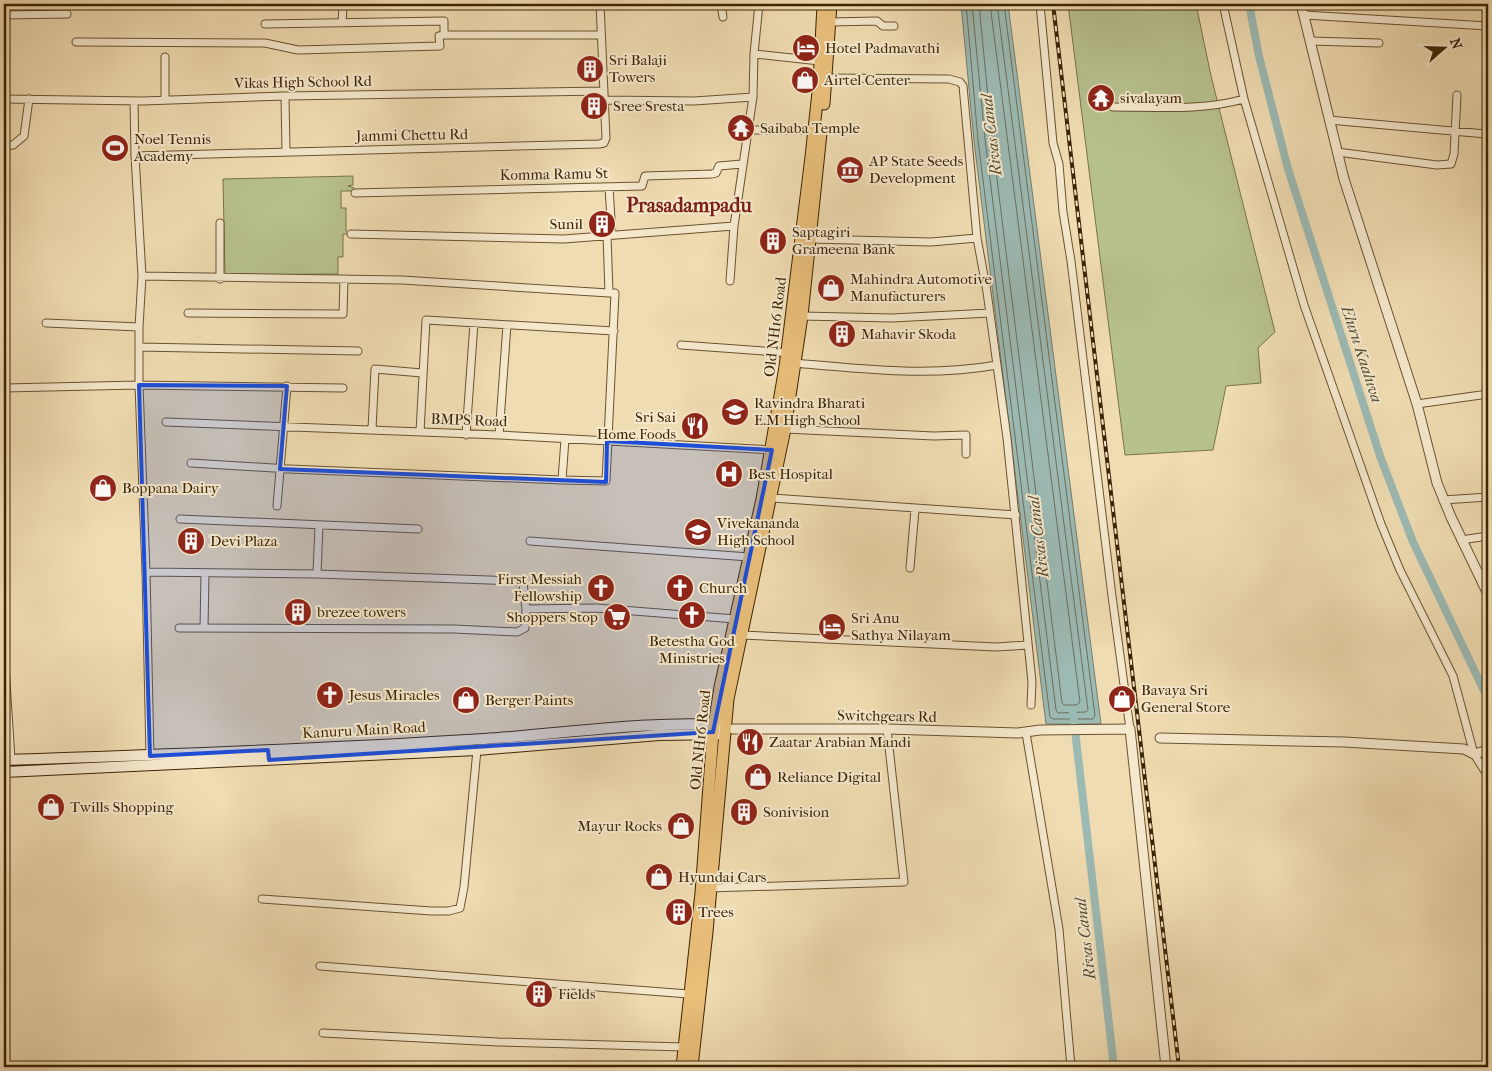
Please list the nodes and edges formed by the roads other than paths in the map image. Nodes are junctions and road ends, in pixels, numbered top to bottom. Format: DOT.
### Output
graph roads {
  1 [pos="343,4"];
  2 [pos="600,4"];
  3 [pos="721,4"];
  4 [pos="759,4"];
  5 [pos="822,4"];
  6 [pos="830,4"];
  7 [pos="1040,4"];
  8 [pos="1223,4"];
  9 [pos="1301,4"];
  10 [pos="67,14"];
  11 [pos="4,15"];
  12 [pos="1304,16"];
  13 [pos="723,17"];
  14 [pos="830,22"];
  15 [pos="342,23"];
  16 [pos="265,24"];
  17 [pos="894,26"];
  18 [pos="1488,26"];
  19 [pos="444,35"];
  20 [pos="601,35"];
  21 [pos="1310,41"];
  22 [pos="76,42"];
  23 [pos="1379,43"];
  24 [pos="754,54"];
  25 [pos="165,57"];
  26 [pos="820,61"];
  27 [pos="828,78"];
  28 [pos="604,91"];
  29 [pos="1457,95"];
  30 [pos="285,96"];
  31 [pos="753,98"];
  32 [pos="4,99"];
  33 [pos="29,99"];
  34 [pos="1244,99"];
  35 [pos="165,100"];
  36 [pos="604,100"];
  37 [pos="134,101"];
  38 [pos="1113,107"];
  39 [pos="1329,120"];
  40 [pos="748,130"];
  41 [pos="814,130"];
  42 [pos="1454,130"];
  43 [pos="1486,134"];
  44 [pos="4,146"];
  45 [pos="286,151"];
  46 [pos="1338,152"];
  47 [pos="135,156"];
  48 [pos="742,164"];
  49 [pos="609,187"];
  50 [pos="355,192"];
  51 [pos="220,223"];
  52 [pos="734,226"];
  53 [pos="351,234"];
  54 [pos="609,235"];
  55 [pos="977,238"];
  56 [pos="811,239"];
  57 [pos="142,276"];
  58 [pos="220,279"];
  59 [pos="344,279"];
  60 [pos="730,281"];
  61 [pos="609,293"];
  62 [pos="188,313"];
  63 [pos="990,313"];
  64 [pos="802,316"];
  65 [pos="46,323"];
  66 [pos="474,323"];
  67 [pos="507,325"];
  68 [pos="139,327"];
  69 [pos="614,331"];
  70 [pos="681,345"];
  71 [pos="140,347"];
  72 [pos="358,351"];
  73 [pos="792,356"];
  74 [pos="997,364"];
  75 [pos="422,373"];
  76 [pos="139,385"];
  77 [pos="287,386"];
  78 [pos="4,388"];
  79 [pos="343,388"];
  80 [pos="1488,394"];
  81 [pos="1417,404"];
  82 [pos="166,422"];
  83 [pos="284,428"];
  84 [pos="785,428"];
  85 [pos="372,429"];
  86 [pos="420,432"];
  87 [pos="466,435"];
  88 [pos="499,435"];
  89 [pos="565,439"];
  90 [pos="607,441"];
  91 [pos="772,450"];
  92 [pos="966,454"];
  93 [pos="191,463"];
  94 [pos="280,469"];
  95 [pos="562,480"];
  96 [pos="1488,497"];
  97 [pos="772,498"];
  98 [pos="1443,500"];
  99 [pos="277,506"];
  100 [pos="915,509"];
  101 [pos="1016,514"];
  102 [pos="180,518"];
  103 [pos="319,525"];
  104 [pos="418,529"];
  105 [pos="1488,536"];
  106 [pos="1461,540"];
  107 [pos="530,541"];
  108 [pos="749,557"];
  109 [pos="910,568"];
  110 [pos="146,572"];
  111 [pos="205,574"];
  112 [pos="317,574"];
  113 [pos="1488,594"];
  114 [pos="526,609"];
  115 [pos="735,619"];
  116 [pos="179,628"];
  117 [pos="204,628"];
  118 [pos="742,635"];
  119 [pos="1028,645"];
  120 [pos="4,651"];
  121 [pos="1031,705"];
  122 [pos="722,729"];
  123 [pos="887,729"];
  124 [pos="1130,729"];
  125 [pos="1026,733"];
  126 [pos="1160,738"];
  127 [pos="477,750"];
  128 [pos="1481,752"];
  129 [pos="269,755"];
  130 [pos="150,756"];
  131 [pos="70,758"];
  132 [pos="7,759"];
  133 [pos="70,770"];
  134 [pos="4,772"];
  135 [pos="1488,776"];
  136 [pos="710,888"];
  137 [pos="262,899"];
  138 [pos="320,966"];
  139 [pos="689,994"];
  140 [pos="323,1033"];
  141 [pos="684,1047"];
  142 [pos="682,1067"];
  143 [pos="692,1067"];
  144 [pos="1071,1067"];
  145 [pos="1166,1067"];
  1 -- 15 [label="street"];
  2 -- 20 [label="street, Jammi Chettu Rd"];
  3 -- 13 [label="street"];
  4 -- 24 [label="street"];
  5 -- 26 [label="main road, Old NH16 Road"];
  6 -- 14 [label="main road, Old NH16 Road"];
  7 -- 124 [label="street"];
  8 -- 34 [label="street"];
  9 -- 12 [label="street"];
  10 -- 11 [label="street"];
  12 -- 18 [label="street"];
  12 -- 21 [label="street"];
  14 -- 17 [label="street"];
  14 -- 27 [label="main road, Old NH16 Road"];
  15 -- 16 [label="street"];
  15 -- 19 [label="street"];
  19 -- 20 [label="street"];
  19 -- 22 [label="street"];
  20 -- 28 [label="street, Jammi Chettu Rd"];
  21 -- 23 [label="street"];
  21 -- 39 [label="street"];
  24 -- 26 [label="street"];
  24 -- 31 [label="street"];
  25 -- 35 [label="street"];
  26 -- 41 [label="main road, Old NH16 Road"];
  27 -- 55 [label="street"];
  27 -- 56 [label="main road, Old NH16 Road"];
  28 -- 30 [label="street, Vikas High School Rd"];
  28 -- 36 [label="street, Jammi Chettu Rd"];
  29 -- 42 [label="street"];
  30 -- 35 [label="street, Vikas High School Rd"];
  30 -- 45 [label="street"];
  31 -- 36 [label="street"];
  31 -- 40 [label="street"];
  32 -- 33 [label="street, Vikas High School Rd"];
  33 -- 37 [label="street, Vikas High School Rd"];
  33 -- 44 [label="street"];
  34 -- 38 [label="street"];
  34 -- 128 [label="street"];
  35 -- 37 [label="street, Vikas High School Rd"];
  36 -- 45 [label="street, Jammi Chettu Rd"];
  37 -- 47 [label="street"];
  39 -- 42 [label="street"];
  39 -- 46 [label="street"];
  40 -- 41 [label="street"];
  40 -- 48 [label="street"];
  41 -- 73 [label="main road, Old NH16 Road"];
  42 -- 43 [label="street"];
  42 -- 46 [label="street"];
  45 -- 47 [label="street, Jammi Chettu Rd"];
  46 -- 81 [label="street"];
  47 -- 57 [label="street"];
  48 -- 49 [label="street, Komma Ramu St"];
  48 -- 52 [label="street"];
  49 -- 50 [label="street, Komma Ramu St"];
  49 -- 54 [label="street"];
  51 -- 58 [label="street"];
  52 -- 54 [label="street"];
  52 -- 60 [label="street"];
  53 -- 54 [label="street"];
  54 -- 61 [label="street"];
  55 -- 56 [label="street"];
  55 -- 63 [label="street"];
  56 -- 64 [label="main road, Old NH16 Road"];
  57 -- 58 [label="street"];
  57 -- 68 [label="street"];
  58 -- 59 [label="street"];
  59 -- 61 [label="street"];
  59 -- 62 [label="street"];
  61 -- 69 [label="street"];
  63 -- 64 [label="street"];
  63 -- 74 [label="street"];
  64 -- 73 [label="main road, Old NH16 Road"];
  65 -- 68 [label="street"];
  66 -- 67 [label="street"];
  66 -- 75 [label="street"];
  66 -- 87 [label="street"];
  67 -- 69 [label="street"];
  67 -- 88 [label="street"];
  68 -- 71 [label="street"];
  69 -- 90 [label="street"];
  70 -- 73 [label="street"];
  71 -- 72 [label="street"];
  71 -- 76 [label="street"];
  73 -- 74 [label="street"];
  73 -- 84 [label="main road, Old NH16 Road"];
  73 -- 91 [label="main road, Old NH16 Road"];
  74 -- 101 [label="street"];
  75 -- 85 [label="street"];
  75 -- 86 [label="street"];
  76 -- 77 [label="street"];
  76 -- 78 [label="street"];
  76 -- 110 [label="street"];
  77 -- 79 [label="street"];
  77 -- 83 [label="street"];
  80 -- 81 [label="street"];
  81 -- 98 [label="street"];
  82 -- 83 [label="street, BMPS Road"];
  83 -- 85 [label="street, BMPS Road"];
  83 -- 94 [label="street"];
  84 -- 92 [label="street"];
  84 -- 97 [label="main road, Old NH16 Road"];
  85 -- 86 [label="street, BMPS Road"];
  86 -- 87 [label="street, BMPS Road"];
  87 -- 88 [label="street, BMPS Road"];
  88 -- 89 [label="street, BMPS Road"];
  89 -- 90 [label="street, BMPS Road"];
  89 -- 95 [label="street"];
  90 -- 91 [label="street, BMPS Road"];
  90 -- 95 [label="street"];
  91 -- 108 [label="main road, Old NH16 Road"];
  93 -- 94 [label="street"];
  94 -- 95 [label="street"];
  94 -- 99 [label="street"];
  96 -- 98 [label="street"];
  97 -- 100 [label="street"];
  97 -- 118 [label="main road, Old NH16 Road"];
  98 -- 106 [label="street"];
  100 -- 101 [label="street"];
  100 -- 109 [label="street"];
  101 -- 119 [label="street"];
  102 -- 103 [label="street"];
  103 -- 104 [label="street"];
  103 -- 112 [label="street"];
  105 -- 106 [label="street"];
  106 -- 113 [label="street"];
  107 -- 108 [label="street"];
  108 -- 115 [label="main road, Old NH16 Road"];
  110 -- 111 [label="street"];
  110 -- 130 [label="street"];
  111 -- 112 [label="street"];
  111 -- 117 [label="street"];
  112 -- 114 [label="street"];
  114 -- 115 [label="street"];
  114 -- 117 [label="street"];
  115 -- 122 [label="main road, Old NH16 Road"];
  116 -- 117 [label="street"];
  118 -- 119 [label="street"];
  118 -- 122 [label="main road, Old NH16 Road"];
  119 -- 121 [label="street"];
  120 -- 132 [label="street"];
  122 -- 123 [label="street, Switchgears Rd"];
  122 -- 127 [label="main road, Kanuru Main Road"];
  122 -- 129 [label="main road, Kanuru Main Road"];
  122 -- 136 [label="main road, Old NH16 Road"];
  122 -- 139 [label="main road, Old NH16 Road"];
  123 -- 125 [label="street, Switchgears Rd"];
  123 -- 136 [label="street"];
  124 -- 125 [label="street, Switchgears Rd"];
  124 -- 145 [label="street"];
  125 -- 144 [label="street"];
  126 -- 128 [label="street"];
  127 -- 129 [label="main road, Kanuru Main Road"];
  127 -- 137 [label="street"];
  128 -- 135 [label="street"];
  129 -- 130 [label="main road, Kanuru Main Road"];
  129 -- 133 [label="main road, Kanuru Main Road"];
  130 -- 131 [label="main road, Kanuru Main Road"];
  131 -- 132 [label="main road, Kanuru Main Road"];
  131 -- 133 [label="main road"];
  133 -- 134 [label="main road, Kanuru Main Road"];
  136 -- 143 [label="main road, Old NH16 Road"];
  138 -- 139 [label="street"];
  139 -- 141 [label="main road, Old NH16 Road"];
  140 -- 141 [label="street"];
  141 -- 142 [label="main road, Old NH16 Road"];
}
